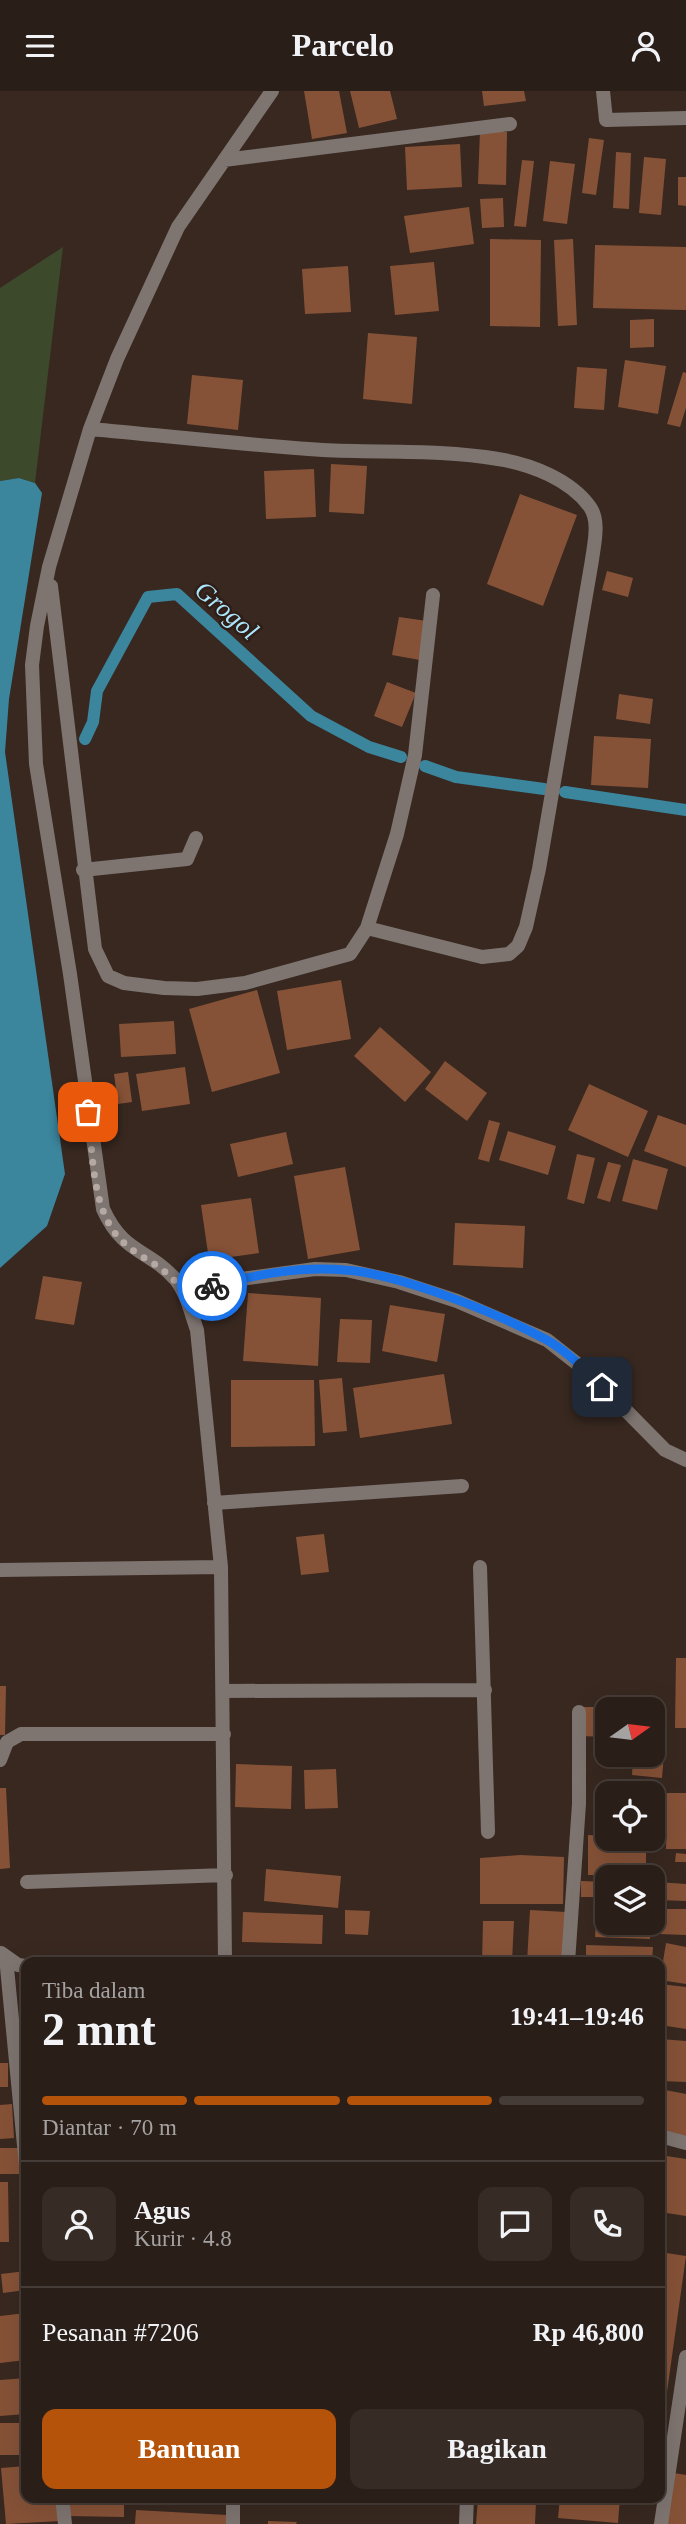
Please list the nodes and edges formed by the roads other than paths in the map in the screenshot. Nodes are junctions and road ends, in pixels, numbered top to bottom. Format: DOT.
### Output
graph roads {
  1 [pos="272,91"];
  2 [pos="603,91"];
  3 [pos="686,118"];
  4 [pos="510,124"];
  5 [pos="224,160"];
  6 [pos="90,429"];
  7 [pos="49,567"];
  8 [pos="433,595"];
  9 [pos="195,838"];
  10 [pos="83,870"];
  11 [pos="367,928"];
  12 [pos="185,1294"];
  13 [pos="686,1460"];
  14 [pos="462,1486"];
  15 [pos="214,1503"];
  16 [pos="221,1567"];
  17 [pos="480,1567"];
  18 [pos="0,1570"];
  19 [pos="485,1690"];
  20 [pos="223,1691"];
  21 [pos="579,1712"];
  22 [pos="224,1734"];
  23 [pos="0,1760"];
  24 [pos="488,1832"];
  25 [pos="226,1875"];
  26 [pos="27,1882"];
  27 [pos="3,1954"];
  28 [pos="225,1957"];
  29 [pos="568,1957"];
  30 [pos="21,1965"];
  31 [pos="21,2120"];
  32 [pos="665,2137"];
  33 [pos="686,2143"];
  34 [pos="686,2357"];
  35 [pos="665,2497"];
  36 [pos="63,2503"];
  37 [pos="233,2503"];
  38 [pos="467,2503"];
  39 [pos="664,2503"];
  40 [pos="65,2524"];
  41 [pos="233,2524"];
  42 [pos="466,2524"];
  43 [pos="661,2524"];
  1 -- 5 [label="street"];
  2 -- 3 [label="street"];
  4 -- 5 [label="street"];
  5 -- 6 [label="street"];
  6 -- 7 [label="street"];
  6 -- 11 [label="street"];
  7 -- 10 [label="street"];
  7 -- 12 [label="street"];
  8 -- 11 [label="street"];
  9 -- 10 [label="street"];
  10 -- 11 [label="street"];
  12 -- 13 [label="street"];
  12 -- 15 [label="street"];
  14 -- 15 [label="street"];
  15 -- 16 [label="street"];
  16 -- 18 [label="street"];
  16 -- 20 [label="street"];
  17 -- 19 [label="street"];
  19 -- 20 [label="street"];
  19 -- 24 [label="street"];
  20 -- 22 [label="street"];
  21 -- 29 [label="street"];
  22 -- 23 [label="street"];
  22 -- 25 [label="street"];
  25 -- 26 [label="street"];
  25 -- 28 [label="street"];
  27 -- 30 [label="street"];
  27 -- 31 [label="street"];
  32 -- 33 [label="street"];
  34 -- 35 [label="street"];
  36 -- 40 [label="street"];
  37 -- 41 [label="street"];
  38 -- 42 [label="street"];
  39 -- 43 [label="street"];
}
